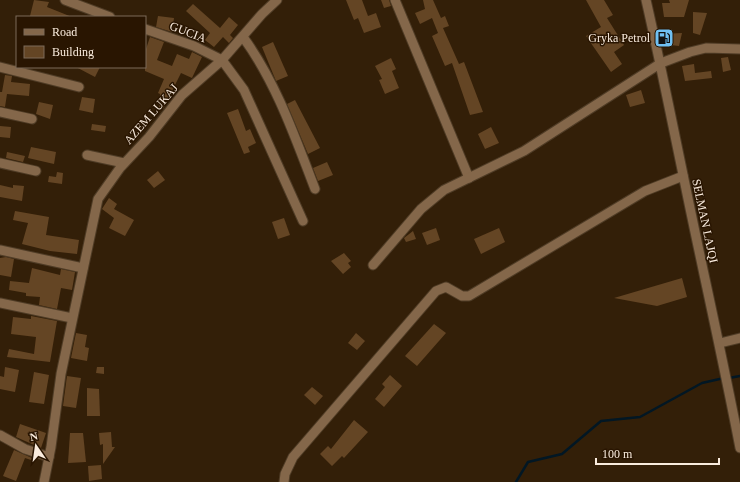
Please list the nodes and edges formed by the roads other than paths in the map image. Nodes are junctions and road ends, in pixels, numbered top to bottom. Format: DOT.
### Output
graph roads {
  1 [pos="65,0"];
  2 [pos="277,0"];
  3 [pos="395,0"];
  4 [pos="646,0"];
  5 [pos="107,16"];
  6 [pos="146,29"];
  7 [pos="243,37"];
  8 [pos="740,49"];
  9 [pos="222,60"];
  10 [pos="661,64"];
  11 [pos="0,67"];
  12 [pos="79,86"];
  13 [pos="0,112"];
  14 [pos="32,119"];
  15 [pos="87,155"];
  16 [pos="0,163"];
  17 [pos="124,163"];
  18 [pos="36,171"];
  19 [pos="683,176"];
  20 [pos="469,178"];
  21 [pos="315,189"];
  22 [pos="303,221"];
  23 [pos="0,250"];
  24 [pos="373,265"];
  25 [pos="83,268"];
  26 [pos="0,303"];
  27 [pos="72,318"];
  28 [pos="740,338"];
  29 [pos="720,343"];
  30 [pos="0,435"];
  31 [pos="740,448"];
  32 [pos="50,457"];
  33 [pos="44,482"];
  34 [pos="284,482"];
  1 -- 5 [label="street"];
  2 -- 7 [label="street, AZEM LUKAJ"];
  3 -- 20 [label="street"];
  4 -- 10 [label="street, SELMAN LAJQI"];
  6 -- 9 [label="street, GUCIA"];
  7 -- 9 [label="street, AZEM LUKAJ"];
  7 -- 21 [label="street"];
  8 -- 10 [label="street"];
  9 -- 17 [label="street, AZEM LUKAJ"];
  9 -- 22 [label="street"];
  10 -- 19 [label="street, SELMAN LAJQI"];
  10 -- 20 [label="street"];
  11 -- 12 [label="street"];
  13 -- 14 [label="street"];
  15 -- 17 [label="street"];
  16 -- 18 [label="street"];
  17 -- 25 [label="street, AZEM LUKAJ"];
  19 -- 29 [label="street, SELMAN LAJQI"];
  19 -- 34 [label="street"];
  20 -- 24 [label="street"];
  23 -- 25 [label="street"];
  25 -- 27 [label="street, AZEM LUKAJ"];
  26 -- 27 [label="street"];
  27 -- 32 [label="street, AZEM LUKAJ"];
  28 -- 29 [label="street"];
  29 -- 31 [label="street, SELMAN LAJQI"];
  30 -- 32 [label="street"];
  32 -- 33 [label="street, AZEM LUKAJ"];
}
